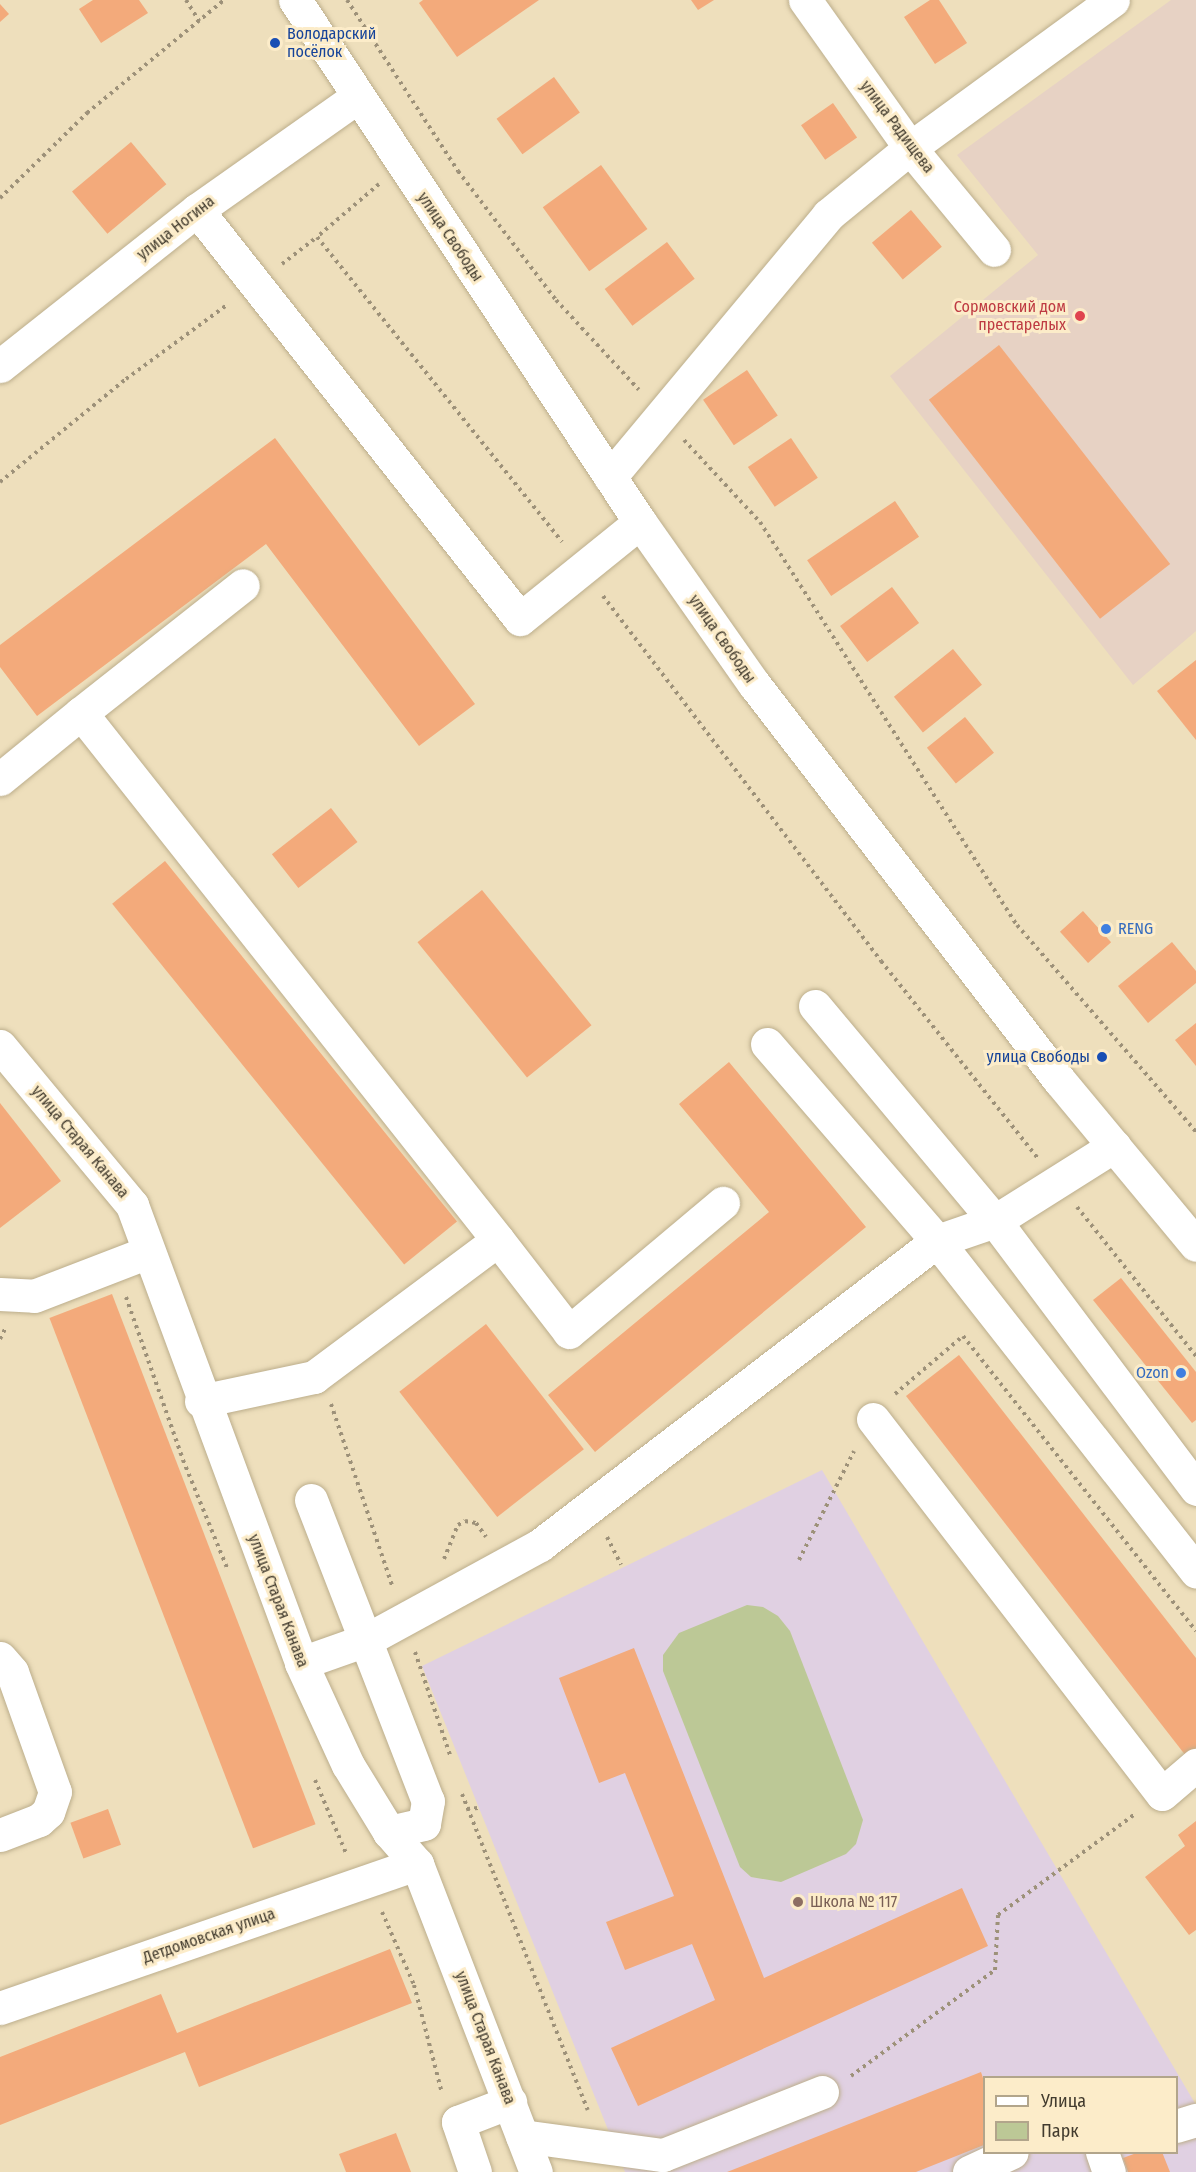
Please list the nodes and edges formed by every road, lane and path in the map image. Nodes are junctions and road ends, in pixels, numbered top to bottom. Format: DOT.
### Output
graph roads {
  1 [pos="186,0"];
  2 [pos="224,0"];
  3 [pos="295,0"];
  4 [pos="347,0"];
  5 [pos="805,0"];
  6 [pos="1113,0"];
  7 [pos="199,21"];
  8 [pos="357,97"];
  9 [pos="910,148"];
  10 [pos="402,164"];
  11 [pos="0,198"];
  12 [pos="197,210"];
  13 [pos="317,237"];
  14 [pos="994,250"];
  15 [pos="255,284"];
  16 [pos="0,366"];
  17 [pos="661,415"];
  18 [pos="610,477"];
  19 [pos="0,482"];
  20 [pos="640,522"];
  21 [pos="583,568"];
  22 [pos="243,585"];
  23 [pos="81,713"];
  24 [pos="0,779"];
  25 [pos="815,1006"];
  26 [pos="767,1044"];
  27 [pos="0,1046"];
  28 [pos="1196,1132"];
  29 [pos="1114,1146"];
  30 [pos="1058,1183"];
  31 [pos="723,1203"];
  32 [pos="995,1221"];
  33 [pos="498,1240"];
  34 [pos="937,1242"];
  35 [pos="1196,1245"];
  36 [pos="148,1252"];
  37 [pos="0,1294"];
  38 [pos="125,1295"];
  39 [pos="1196,1356"];
  40 [pos="320,1372"];
  41 [pos="201,1401"];
  42 [pos="873,1419"];
  43 [pos="1196,1489"];
  44 [pos="311,1500"];
  45 [pos="799,1560"];
  46 [pos="1196,1571"];
  47 [pos="232,1580"];
  48 [pos="404,1620"];
  49 [pos="1196,1631"];
  50 [pos="366,1640"];
  51 [pos="0,1658"];
  52 [pos="301,1663"];
  53 [pos="453,1764"];
  54 [pos="1196,1765"];
  55 [pos="312,1775"];
  56 [pos="460,1786"];
  57 [pos="1162,1794"];
  58 [pos="478,1808"];
  59 [pos="467,1809"];
  60 [pos="389,1832"];
  61 [pos="0,1835"];
  62 [pos="344,1851"];
  63 [pos="417,1864"];
  64 [pos="369,1880"];
  65 [pos="0,2008"];
  66 [pos="822,2092"];
  67 [pos="443,2096"];
  68 [pos="510,2102"];
  69 [pos="1196,2120"];
  70 [pos="1178,2125"];
  71 [pos="522,2136"];
  72 [pos="603,2147"];
  73 [pos="1008,2154"];
  74 [pos="1103,2154"];
  75 [pos="475,2172"];
  76 [pos="536,2172"];
  77 [pos="969,2172"];
  78 [pos="1109,2172"];
  1 -- 7 [label="path"];
  2 -- 7 [label="path"];
  3 -- 8 [label="street, улица Свободы"];
  4 -- 17 [label="path"];
  5 -- 9 [label="street, улица Радищева"];
  6 -- 9 [label="street"];
  7 -- 11 [label="path"];
  8 -- 10 [label="street, улица Свободы"];
  8 -- 12 [label="street, улица Ногина"];
  9 -- 14 [label="street, улица Радищева"];
  9 -- 17 [label="street"];
  10 -- 13 [label="path"];
  10 -- 18 [label="street, улица Свободы"];
  12 -- 15 [label="street"];
  12 -- 16 [label="street, улица Ногина"];
  13 -- 15 [label="path"];
  13 -- 21 [label="path"];
  15 -- 19 [label="path"];
  15 -- 21 [label="street"];
  17 -- 18 [label="street"];
  17 -- 28 [label="path"];
  18 -- 20 [label="street, улица Свободы"];
  20 -- 21 [label="street"];
  20 -- 29 [label="street, улица Свободы"];
  21 -- 30 [label="path"];
  22 -- 23 [label="street"];
  23 -- 24 [label="street"];
  23 -- 33 [label="street"];
  25 -- 32 [label="street"];
  26 -- 34 [label="street"];
  27 -- 36 [label="street, улица Старая Канава"];
  29 -- 30 [label="street"];
  29 -- 35 [label="street, улица Свободы"];
  30 -- 32 [label="street"];
  30 -- 39 [label="path"];
  31 -- 33 [label="street"];
  32 -- 34 [label="street"];
  32 -- 43 [label="street"];
  33 -- 40 [label="street"];
  34 -- 46 [label="street"];
  34 -- 48 [label="street"];
  36 -- 37 [label="street"];
  36 -- 41 [label="street, улица Старая Канава"];
  38 -- 47 [label="path"];
  40 -- 41 [label="street"];
  40 -- 48 [label="path"];
  41 -- 52 [label="street, улица Старая Канава"];
  42 -- 45 [label="path"];
  42 -- 49 [label="path"];
  42 -- 57 [label="street"];
  44 -- 50 [label="street"];
  48 -- 50 [label="street"];
  48 -- 53 [label="path"];
  50 -- 52 [label="street"];
  50 -- 60 [label="street"];
  51 -- 61 [label="street"];
  52 -- 60 [label="street, улица Старая Канава"];
  54 -- 57 [label="street"];
  55 -- 62 [label="path"];
  56 -- 59 [label="path"];
  57 -- 66 [label="path"];
  58 -- 59 [label="path"];
  59 -- 72 [label="path"];
  60 -- 63 [label="street, улица Старая Канава"];
  63 -- 64 [label="street, Детдомовская улица"];
  63 -- 68 [label="street, улица Старая Канава"];
  64 -- 65 [label="street, Детдомовская улица"];
  64 -- 67 [label="path"];
  66 -- 72 [label="street"];
  68 -- 71 [label="street, улица Старая Канава"];
  68 -- 75 [label="street"];
  69 -- 70 [label="street"];
  71 -- 72 [label="street"];
  71 -- 76 [label="street, улица Старая Канава"];
  73 -- 77 [label="street"];
  74 -- 78 [label="street"];
}
